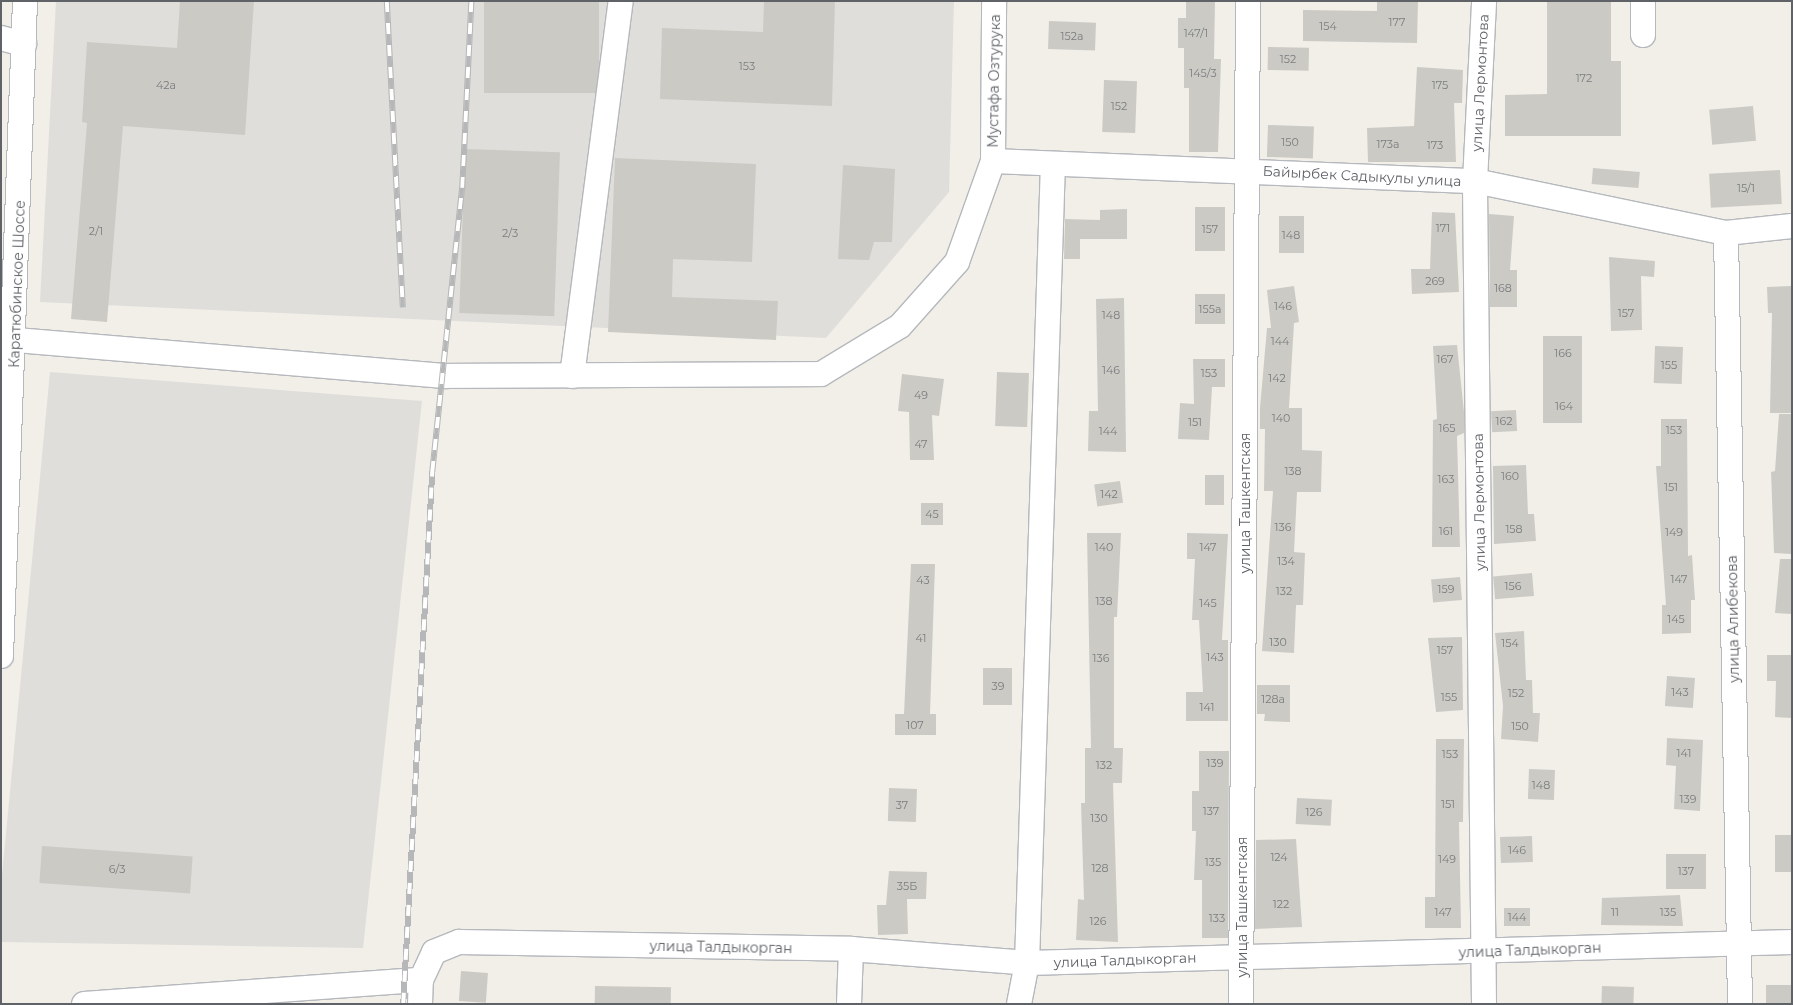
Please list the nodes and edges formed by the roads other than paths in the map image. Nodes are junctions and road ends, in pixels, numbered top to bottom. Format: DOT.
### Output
graph roads {
  1 [pos="25,1"];
  2 [pos="621,1"];
  3 [pos="994,1"];
  4 [pos="1248,1"];
  5 [pos="1484,1"];
  6 [pos="1643,1"];
  7 [pos="1642,35"];
  8 [pos="13,41"];
  9 [pos="993,161"];
  10 [pos="1053,164"];
  11 [pos="1248,170"];
  12 [pos="1475,181"];
  13 [pos="1792,226"];
  14 [pos="1726,233"];
  15 [pos="16,340"];
  16 [pos="572,376"];
  17 [pos="1,656"];
  18 [pos="1739,942"];
  19 [pos="1792,942"];
  20 [pos="851,949"];
  21 [pos="1484,952"];
  22 [pos="1242,957"];
  23 [pos="1027,963"];
  24 [pos="421,980"];
  25 [pos="111,1003"];
  26 [pos="84,1004"];
  27 [pos="420,1004"];
  28 [pos="849,1004"];
  29 [pos="1019,1004"];
  30 [pos="1241,1004"];
  31 [pos="1484,1004"];
  32 [pos="1740,1004"];
  1 -- 8 [label="street, Каратюбинское Шоссе"];
  2 -- 16 [label="street"];
  3 -- 9 [label="street, Мустафа Озтурука"];
  4 -- 11 [label="street, улица Ташкентская"];
  5 -- 12 [label="street, улица Лермонтова"];
  6 -- 7 [label="street"];
  8 -- 15 [label="street, Каратюбинское Шоссе"];
  9 -- 10 [label="street, Байырбек Садыкулы улица"];
  9 -- 16 [label="street, Мустафа Озтурука"];
  10 -- 11 [label="street, Байырбек Садыкулы улица"];
  10 -- 23 [label="street"];
  11 -- 12 [label="street, Байырбек Садыкулы улица"];
  11 -- 22 [label="street, улица Ташкентская"];
  12 -- 14 [label="street, Байырбек Садыкулы улица"];
  12 -- 21 [label="street, улица Лермонтова"];
  13 -- 14 [label="street, Байырбек Садыкулы улица"];
  14 -- 18 [label="street, улица Алибекова"];
  15 -- 16 [label="street, Мустафа Озтурука"];
  15 -- 17 [label="street, Каратюбинское Шоссе"];
  18 -- 19 [label="street, улица Талдыкорган"];
  18 -- 21 [label="street, улица Талдыкорган"];
  18 -- 32 [label="street, улица Алибекова"];
  20 -- 23 [label="street, улица Талдыкорган"];
  20 -- 24 [label="street, улица Талдыкорган"];
  20 -- 28 [label="street"];
  21 -- 22 [label="street, улица Талдыкорган"];
  21 -- 31 [label="street, улица Лермонтова"];
  22 -- 23 [label="street, улица Талдыкорган"];
  22 -- 30 [label="street, улица Ташкентская"];
  23 -- 29 [label="street"];
  24 -- 25 [label="street"];
  24 -- 27 [label="street"];
  25 -- 26 [label="street"];
}
